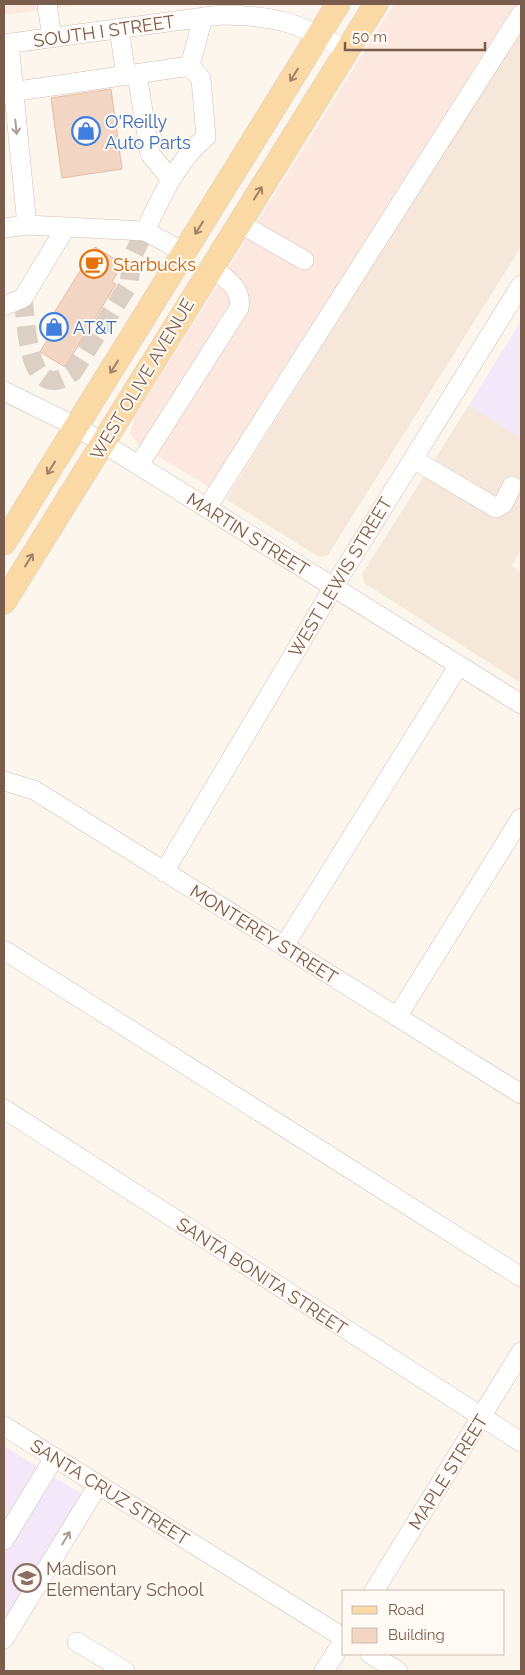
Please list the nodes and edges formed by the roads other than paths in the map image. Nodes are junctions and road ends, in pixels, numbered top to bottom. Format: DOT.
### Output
graph roads {
  1 [pos="47,4"];
  2 [pos="338,4"];
  3 [pos="376,4"];
  4 [pos="521,14"];
  5 [pos="203,17"];
  6 [pos="119,29"];
  7 [pos="319,34"];
  8 [pos="52,38"];
  9 [pos="6,44"];
  10 [pos="347,51"];
  11 [pos="190,66"];
  12 [pos="131,74"];
  13 [pos="8,92"];
  14 [pos="170,178"];
  15 [pos="239,223"];
  16 [pos="27,225"];
  17 [pos="66,227"];
  18 [pos="4,228"];
  19 [pos="145,231"];
  20 [pos="184,252"];
  21 [pos="304,260"];
  22 [pos="211,267"];
  23 [pos="521,286"];
  24 [pos="4,306"];
  25 [pos="4,391"];
  26 [pos="77,427"];
  27 [pos="104,443"];
  28 [pos="414,458"];
  29 [pos="139,465"];
  30 [pos="512,486"];
  31 [pos="207,508"];
  32 [pos="4,543"];
  33 [pos="333,588"];
  34 [pos="4,602"];
  35 [pos="459,665"];
  36 [pos="521,704"];
  37 [pos="4,781"];
  38 [pos="521,818"];
  39 [pos="164,872"];
  40 [pos="284,946"];
  41 [pos="4,950"];
  42 [pos="397,1017"];
  43 [pos="521,1094"];
  44 [pos="4,1109"];
  45 [pos="521,1278"];
  46 [pos="521,1352"];
  47 [pos="481,1417"];
  48 [pos="4,1426"];
  49 [pos="521,1442"];
  50 [pos="54,1458"];
  51 [pos="98,1485"];
  52 [pos="4,1540"];
  53 [pos="375,1590"];
  54 [pos="342,1638"];
  55 [pos="4,1639"];
  56 [pos="77,1642"];
  57 [pos="342,1642"];
  58 [pos="372,1655"];
  59 [pos="125,1671"];
  60 [pos="324,1671"];
  61 [pos="398,1671"];
  1 -- 8 [label="street"];
  2 -- 7 [label="main road, WEST OLIVE AVENUE"];
  3 -- 10 [label="main road, WEST OLIVE AVENUE"];
  4 -- 31 [label="street"];
  5 -- 6 [label="street, SOUTH I STREET"];
  5 -- 7 [label="street, SOUTH I STREET"];
  5 -- 11 [label="street"];
  6 -- 8 [label="street, SOUTH I STREET"];
  6 -- 12 [label="street"];
  7 -- 10 [label="street, SOUTH I STREET"];
  7 -- 20 [label="main road, WEST OLIVE AVENUE, one-way"];
  8 -- 9 [label="street, SOUTH I STREET"];
  9 -- 13 [label="street"];
  15 -- 10 [label="main road, WEST OLIVE AVENUE, one-way"];
  11 -- 12 [label="street"];
  11 -- 14 [label="street"];
  12 -- 13 [label="street"];
  12 -- 14 [label="street"];
  13 -- 16 [label="street, one-way"];
  14 -- 19 [label="street"];
  15 -- 21 [label="street"];
  15 -- 22 [label="main road, WEST OLIVE AVENUE"];
  16 -- 17 [label="street"];
  16 -- 18 [label="street"];
  17 -- 19 [label="street"];
  17 -- 24 [label="street"];
  19 -- 20 [label="street"];
  20 -- 26 [label="main road, WEST OLIVE AVENUE, one-way"];
  22 -- 27 [label="main road, WEST OLIVE AVENUE"];
  22 -- 29 [label="street"];
  23 -- 28 [label="street, WEST LEWIS STREET"];
  25 -- 26 [label="street, MARTIN STREET"];
  26 -- 27 [label="street, MARTIN STREET"];
  26 -- 32 [label="main road, WEST OLIVE AVENUE, one-way"];
  27 -- 29 [label="street, MARTIN STREET"];
  34 -- 27 [label="main road, WEST OLIVE AVENUE, one-way"];
  28 -- 30 [label="street"];
  28 -- 33 [label="street, WEST LEWIS STREET"];
  29 -- 31 [label="street, MARTIN STREET"];
  31 -- 33 [label="street, MARTIN STREET"];
  33 -- 35 [label="street, MARTIN STREET"];
  33 -- 39 [label="street, WEST LEWIS STREET"];
  35 -- 36 [label="street, MARTIN STREET"];
  35 -- 40 [label="street"];
  37 -- 39 [label="street, MONTEREY STREET"];
  38 -- 42 [label="street"];
  39 -- 40 [label="street, MONTEREY STREET"];
  40 -- 42 [label="street, MONTEREY STREET"];
  41 -- 45 [label="street"];
  42 -- 43 [label="street, MONTEREY STREET"];
  44 -- 47 [label="street, SANTA BONITA STREET"];
  46 -- 47 [label="street, MAPLE STREET"];
  47 -- 49 [label="street, SANTA BONITA STREET"];
  47 -- 53 [label="street, MAPLE STREET"];
  48 -- 50 [label="street, SANTA CRUZ STREET"];
  50 -- 51 [label="street, SANTA CRUZ STREET"];
  50 -- 52 [label="street"];
  51 -- 54 [label="street, SANTA CRUZ STREET"];
  55 -- 51 [label="street, one-way"];
  56 -- 59 [label="street"];
  57 -- 60 [label="street"];
  58 -- 61 [label="street"];
}
